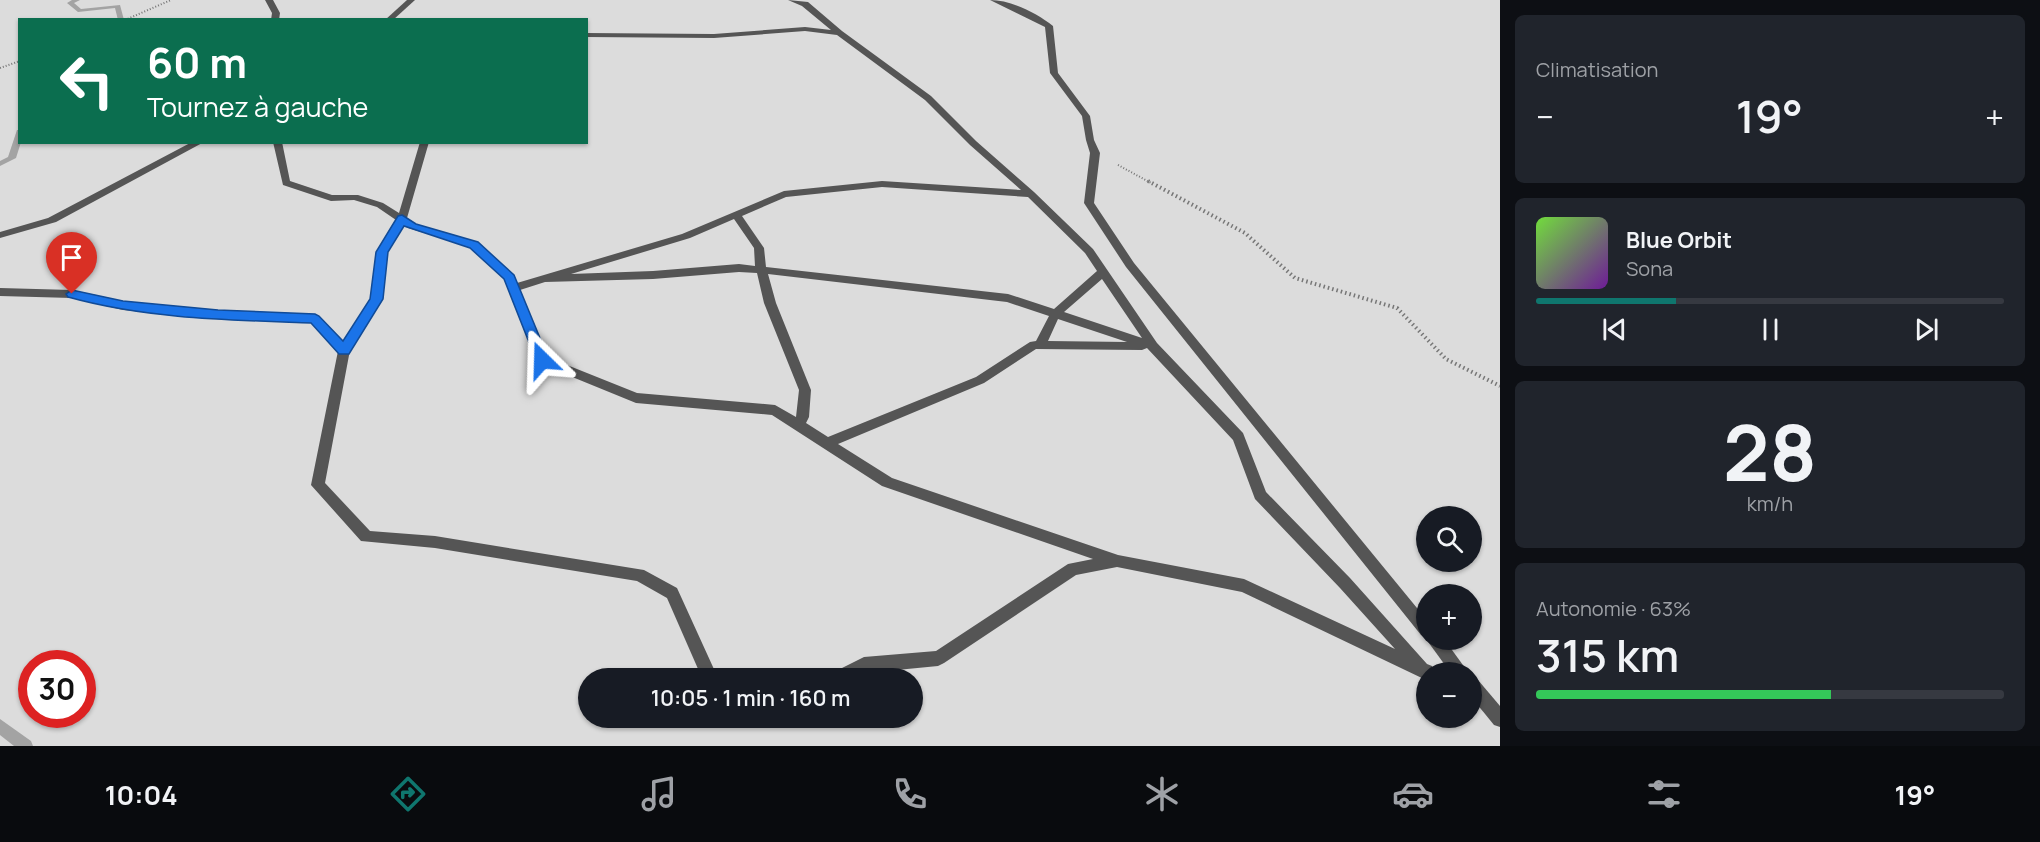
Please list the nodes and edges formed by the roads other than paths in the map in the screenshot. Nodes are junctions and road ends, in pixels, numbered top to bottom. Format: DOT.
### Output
graph roads {
  1 [pos="269,0"];
  2 [pos="411,0"];
  3 [pos="792,0"];
  4 [pos="994,0"];
  5 [pos="1013,4"];
  6 [pos="276,18"];
  7 [pos="390,18"];
  8 [pos="839,33"];
  9 [pos="588,35"];
  10 [pos="196,144"];
  11 [pos="277,144"];
  12 [pos="424,144"];
  13 [pos="1030,194"];
  14 [pos="736,215"];
  15 [pos="402,219"];
  16 [pos="0,235"];
  17 [pos="761,270"];
  18 [pos="1104,271"];
  19 [pos="546,279"];
  20 [pos="514,288"];
  21 [pos="0,292"];
  22 [pos="1055,314"];
  23 [pos="1040,345"];
  24 [pos="1153,346"];
  25 [pos="344,351"];
  26 [pos="798,425"];
  27 [pos="826,443"];
  28 [pos="1118,561"];
  29 [pos="1416,618"];
  30 [pos="1443,650"];
  31 [pos="1416,662"];
  32 [pos="1452,662"];
  33 [pos="706,668"];
  34 [pos="858,668"];
  35 [pos="1416,668"];
  36 [pos="1482,697"];
  37 [pos="1500,718"];
  1 -- 6 [label="street"];
  2 -- 7 [label="street"];
  3 -- 8 [label="street"];
  4 -- 5 [label="street"];
  5 -- 29 [label="street"];
  8 -- 9 [label="street"];
  8 -- 13 [label="street"];
  10 -- 16 [label="street"];
  11 -- 15 [label="street"];
  12 -- 15 [label="street"];
  13 -- 14 [label="street"];
  13 -- 18 [label="street"];
  14 -- 17 [label="street"];
  14 -- 19 [label="street"];
  15 -- 20 [label="street"];
  15 -- 25 [label="street"];
  17 -- 19 [label="street"];
  17 -- 22 [label="street"];
  17 -- 26 [label="street"];
  18 -- 22 [label="street"];
  18 -- 24 [label="street"];
  19 -- 20 [label="street"];
  20 -- 26 [label="street"];
  21 -- 25 [label="street"];
  22 -- 23 [label="street"];
  22 -- 24 [label="street"];
  23 -- 24 [label="street"];
  23 -- 27 [label="street"];
  24 -- 31 [label="street"];
  25 -- 33 [label="street"];
  26 -- 27 [label="street"];
  27 -- 28 [label="street"];
  28 -- 34 [label="street"];
  28 -- 35 [label="street"];
  30 -- 32 [label="street"];
  36 -- 37 [label="street"];
}
